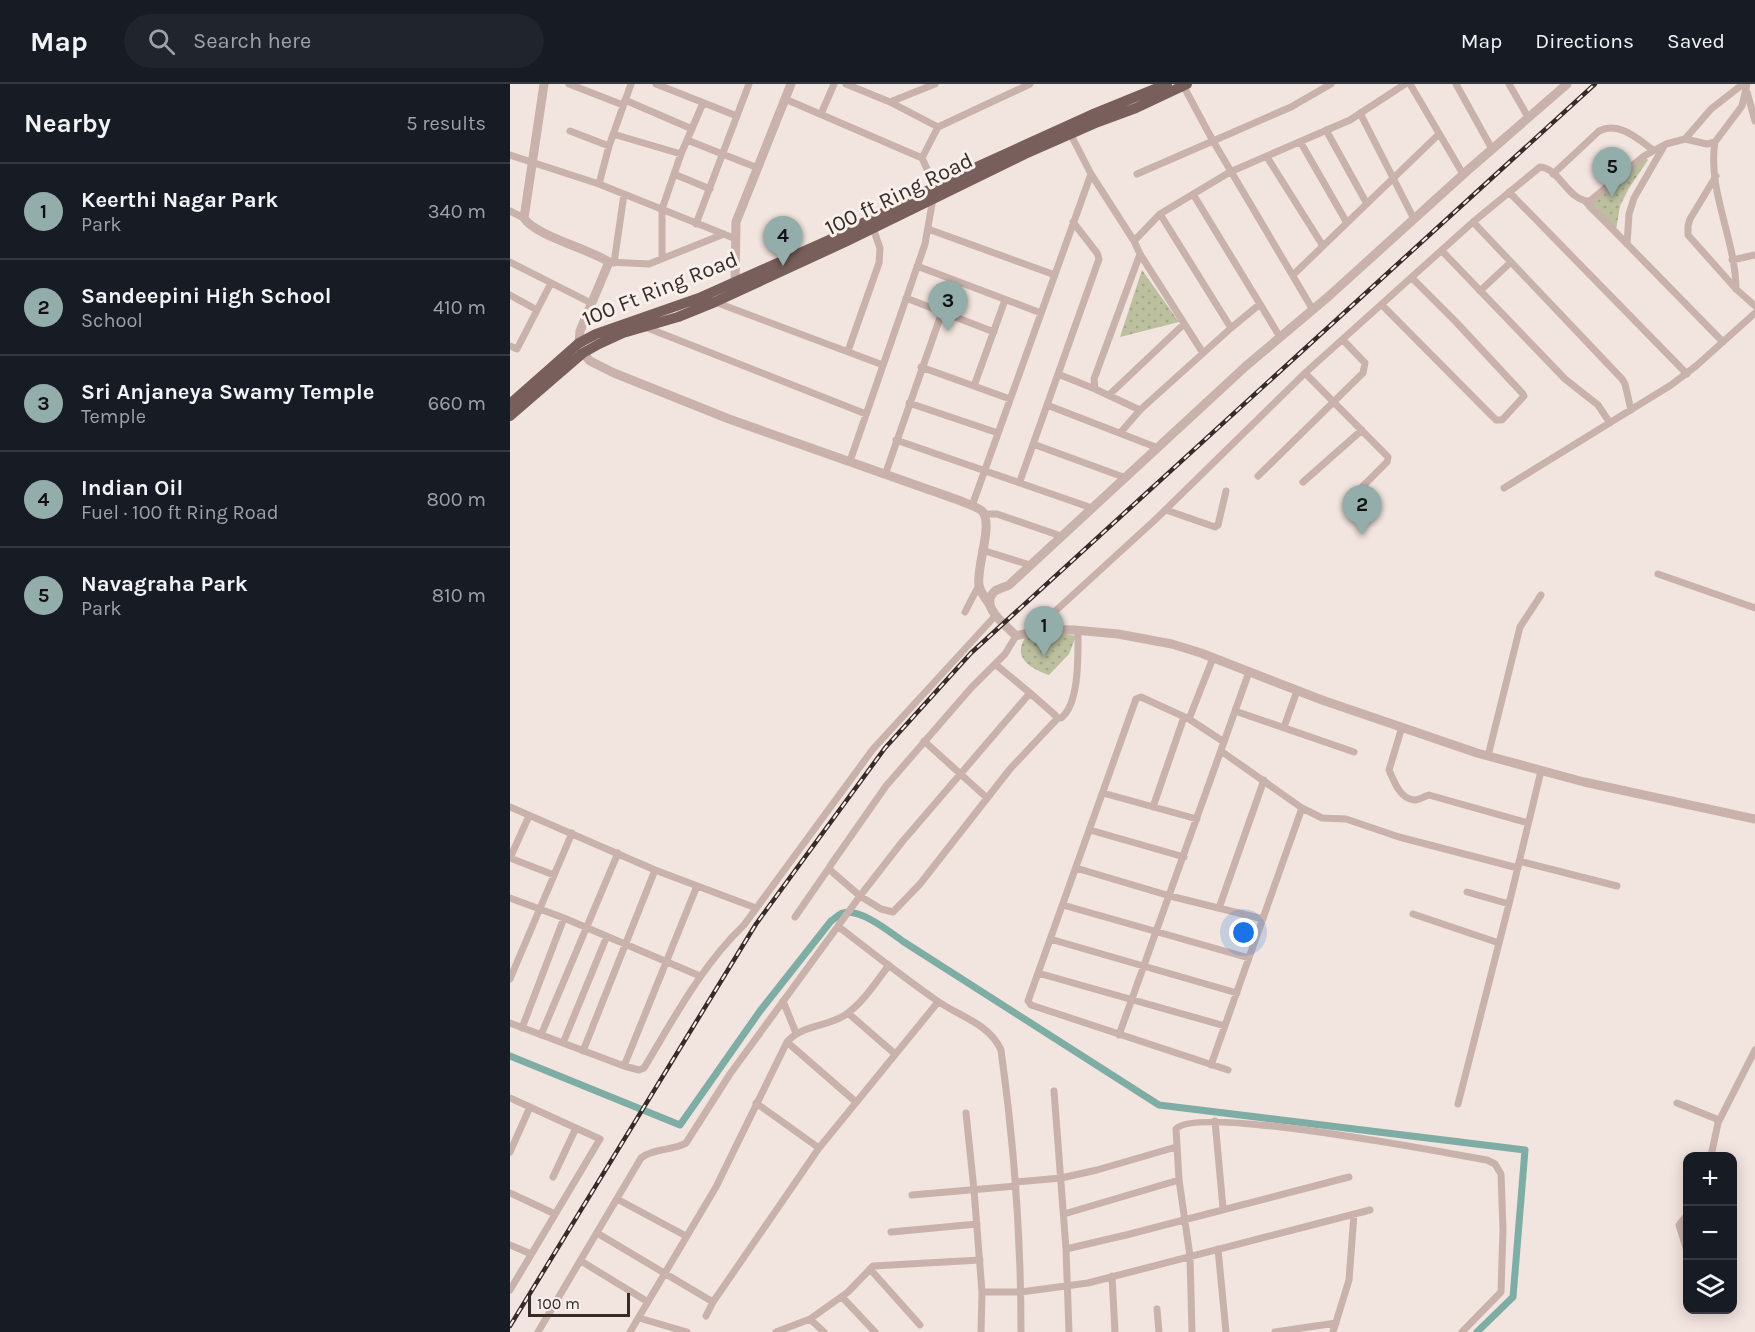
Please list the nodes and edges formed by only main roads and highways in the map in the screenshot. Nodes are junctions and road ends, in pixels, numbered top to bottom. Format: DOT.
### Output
graph roads {
  1 [pos="1167,84"];
  2 [pos="1185,85"];
  3 [pos="735,287"];
  4 [pos="581,348"];
  5 [pos="511,402"];
  6 [pos="510,416"];
  1 -- 3 [label="main road, 100 Ft Ring Road"];
  2 -- 3 [label="main road, 100 ft Ring Road"];
  3 -- 4 [label="main road, 100 ft Ring Road"];
  3 -- 4 [label="main road, 100 Ft Ring Road"];
  4 -- 5 [label="main road, 100 Ft Ring Road"];
  4 -- 6 [label="main road, 100 ft Ring Road"];
}
